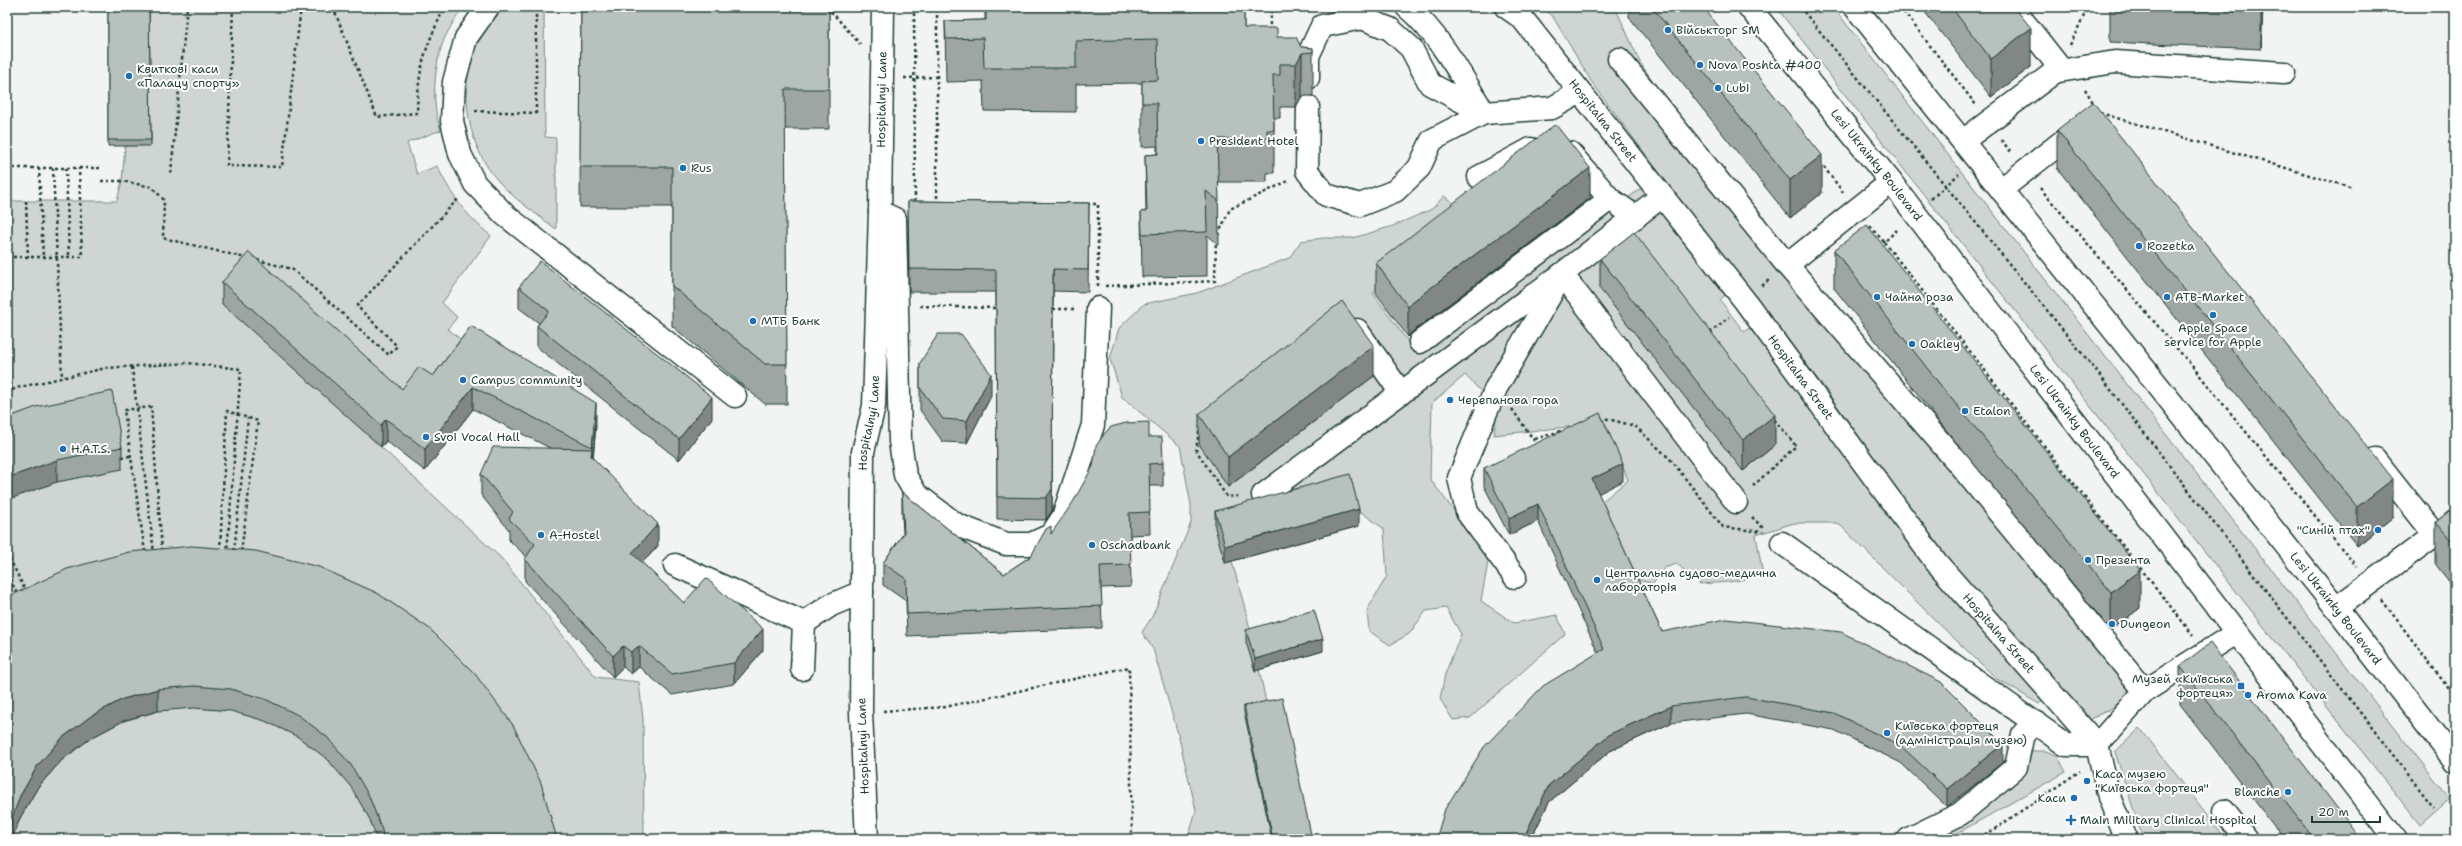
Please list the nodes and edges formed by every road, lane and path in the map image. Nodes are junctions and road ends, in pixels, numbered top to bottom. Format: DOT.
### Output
graph roads {
  1 [pos="187,7"];
  2 [pos="233,7"];
  3 [pos="301,7"];
  4 [pos="333,7"];
  5 [pos="445,7"];
  6 [pos="488,7"];
  7 [pos="536,7"];
  8 [pos="828,7"];
  9 [pos="883,7"];
  10 [pos="914,7"];
  11 [pos="937,7"];
  12 [pos="1272,7"];
  13 [pos="1407,7"];
  14 [pos="1506,7"];
  15 [pos="1749,7"];
  16 [pos="1800,7"];
  17 [pos="1855,7"];
  18 [pos="1900,7"];
  19 [pos="2012,7"];
  20 [pos="2088,7"];
  21 [pos="1269,36"];
  22 [pos="1619,59"];
  23 [pos="883,70"];
  24 [pos="2056,70"];
  25 [pos="2284,74"];
  26 [pos="914,77"];
  27 [pos="937,77"];
  28 [pos="1308,80"];
  29 [pos="2082,84"];
  30 [pos="1580,92"];
  31 [pos="1308,107"];
  32 [pos="452,111"];
  33 [pos="1484,113"];
  34 [pos="2100,113"];
  35 [pos="1989,121"];
  36 [pos="2001,139"];
  37 [pos="1963,141"];
  38 [pos="1817,158"];
  39 [pos="7,168"];
  40 [pos="39,168"];
  41 [pos="53,168"];
  42 [pos="66,168"];
  43 [pos="79,168"];
  44 [pos="101,168"];
  45 [pos="1307,171"];
  46 [pos="2026,171"];
  47 [pos="171,173"];
  48 [pos="1960,173"];
  49 [pos="1479,177"];
  50 [pos="101,181"];
  51 [pos="1891,182"];
  52 [pos="1945,187"];
  53 [pos="2002,188"];
  54 [pos="2353,188"];
  55 [pos="1662,196"];
  56 [pos="1610,199"];
  57 [pos="26,202"];
  58 [pos="1083,204"];
  59 [pos="922,205"];
  60 [pos="930,205"];
  61 [pos="937,205"];
  62 [pos="945,205"];
  63 [pos="451,206"];
  64 [pos="1856,208"];
  65 [pos="880,212"];
  66 [pos="1914,214"];
  67 [pos="1636,217"];
  68 [pos="1884,242"];
  69 [pos="7,256"];
  70 [pos="28,256"];
  71 [pos="43,256"];
  72 [pos="57,256"];
  73 [pos="69,256"];
  74 [pos="1787,265"];
  75 [pos="1562,274"];
  76 [pos="1131,284"];
  77 [pos="1098,286"];
  78 [pos="915,306"];
  79 [pos="1739,307"];
  80 [pos="996,308"];
  81 [pos="1098,308"];
  82 [pos="1344,313"];
  83 [pos="1706,336"];
  84 [pos="1420,342"];
  85 [pos="132,367"];
  86 [pos="62,378"];
  87 [pos="1496,388"];
  88 [pos="7,393"];
  89 [pos="1401,393"];
  90 [pos="735,396"];
  91 [pos="137,409"];
  92 [pos="238,414"];
  93 [pos="1771,416"];
  94 [pos="248,418"];
  95 [pos="1200,418"];
  96 [pos="1597,420"];
  97 [pos="1569,429"];
  98 [pos="1535,439"];
  99 [pos="2361,442"];
  100 [pos="1540,451"];
  101 [pos="131,456"];
  102 [pos="120,458"];
  103 [pos="1263,495"];
  104 [pos="1736,502"];
  105 [pos="1775,537"];
  106 [pos="7,553"];
  107 [pos="162,555"];
  108 [pos="220,556"];
  109 [pos="227,556"];
  110 [pos="241,556"];
  111 [pos="154,557"];
  112 [pos="234,557"];
  113 [pos="146,558"];
  114 [pos="675,565"];
  115 [pos="7,574"];
  116 [pos="1515,577"];
  117 [pos="2370,583"];
  118 [pos="862,592"];
  119 [pos="27,593"];
  120 [pos="20,598"];
  121 [pos="2336,608"];
  122 [pos="804,623"];
  123 [pos="2236,633"];
  124 [pos="2206,651"];
  125 [pos="802,669"];
  126 [pos="2145,691"];
  127 [pos="2455,697"];
  128 [pos="861,713"];
  129 [pos="2036,723"];
  130 [pos="2097,745"];
  131 [pos="2455,761"];
  132 [pos="2082,770"];
  133 [pos="2434,808"];
  134 [pos="2224,811"];
  135 [pos="868,839"];
  136 [pos="1132,839"];
  137 [pos="1909,839"];
  138 [pos="1980,839"];
  139 [pos="2126,839"];
  140 [pos="2246,839"];
  141 [pos="2395,839"];
  1 -- 47 [label="path"];
  2 -- 3 [label="path"];
  4 -- 5 [label="path"];
  6 -- 32 [label="main road"];
  7 -- 32 [label="path"];
  8 -- 23 [label="path"];
  9 -- 23 [label="main road, Hospitalnyi Lane"];
  10 -- 26 [label="path"];
  11 -- 27 [label="path"];
  12 -- 21 [label="path"];
  13 -- 33 [label="main road"];
  14 -- 30 [label="main road, Hospitalna Street"];
  15 -- 51 [label="main road, Lesi Ukrainky Boulevard"];
  16 -- 52 [label="path"];
  17 -- 37 [label="main road, Lesi Ukrainky Boulevard"];
  18 -- 35 [label="path"];
  19 -- 24 [label="main road"];
  20 -- 24 [label="path"];
  22 -- 74 [label="main road"];
  23 -- 65 [label="main road, Hospitalnyi Lane"];
  24 -- 25 [label="main road"];
  24 -- 35 [label="main road"];
  26 -- 27 [label="path"];
  26 -- 59 [label="path"];
  27 -- 61 [label="path"];
  28 -- 33 [label="main road"];
  29 -- 34 [label="path"];
  30 -- 33 [label="main road"];
  30 -- 55 [label="main road, Hospitalna Street"];
  31 -- 45 [label="main road"];
  32 -- 90 [label="main road"];
  33 -- 45 [label="main road"];
  34 -- 46 [label="main road"];
  34 -- 54 [label="path"];
  35 -- 37 [label="main road"];
  36 -- 46 [label="path"];
  37 -- 53 [label="main road, Lesi Ukrainky Boulevard"];
  38 -- 64 [label="path"];
  39 -- 40 [label="path"];
  40 -- 41 [label="path"];
  40 -- 71 [label="path"];
  41 -- 42 [label="path"];
  41 -- 72 [label="path"];
  42 -- 43 [label="path"];
  42 -- 73 [label="path"];
  43 -- 44 [label="path"];
  43 -- 73 [label="path"];
  45 -- 76 [label="path"];
  46 -- 53 [label="main road"];
  46 -- 117 [label="path"];
  48 -- 52 [label="path"];
  49 -- 56 [label="main road"];
  50 -- 63 [label="path"];
  51 -- 64 [label="main road"];
  51 -- 66 [label="main road, Lesi Ukrainky Boulevard"];
  52 -- 66 [label="path"];
  52 -- 133 [label="path"];
  53 -- 121 [label="main road, Lesi Ukrainky Boulevard"];
  55 -- 67 [label="main road"];
  55 -- 79 [label="main road, Hospitalna Street"];
  56 -- 67 [label="main road"];
  56 -- 84 [label="main road"];
  57 -- 70 [label="path"];
  58 -- 77 [label="path"];
  60 -- 61 [label="path"];
  61 -- 62 [label="path"];
  64 -- 68 [label="path"];
  64 -- 74 [label="main road"];
  65 -- 81 [label="main road"];
  65 -- 118 [label="main road, Hospitalnyi Lane"];
  66 -- 68 [label="path"];
  66 -- 123 [label="main road, Lesi Ukrainky Boulevard"];
  67 -- 75 [label="main road"];
  68 -- 124 [label="path"];
  69 -- 70 [label="path"];
  70 -- 71 [label="path"];
  71 -- 72 [label="path"];
  72 -- 73 [label="path"];
  72 -- 86 [label="path"];
  74 -- 79 [label="path"];
  74 -- 126 [label="main road"];
  75 -- 87 [label="main road"];
  75 -- 89 [label="main road"];
  75 -- 104 [label="main road"];
  78 -- 80 [label="path"];
  79 -- 83 [label="path"];
  79 -- 130 [label="main road, Hospitalna Street"];
  82 -- 89 [label="main road"];
  85 -- 86 [label="path"];
  85 -- 91 [label="path"];
  85 -- 92 [label="path"];
  86 -- 88 [label="path"];
  87 -- 98 [label="path"];
  87 -- 116 [label="main road"];
  89 -- 103 [label="main road"];
  91 -- 101 [label="path"];
  91 -- 107 [label="path"];
  91 -- 111 [label="path"];
  92 -- 94 [label="path"];
  92 -- 108 [label="path"];
  92 -- 109 [label="path"];
  93 -- 104 [label="path"];
  94 -- 110 [label="path"];
  94 -- 112 [label="path"];
  95 -- 103 [label="path"];
  96 -- 105 [label="path"];
  97 -- 98 [label="path"];
  98 -- 100 [label="path"];
  99 -- 117 [label="main road"];
  101 -- 102 [label="path"];
  101 -- 113 [label="path"];
  105 -- 129 [label="main road"];
  106 -- 119 [label="path"];
  114 -- 122 [label="main road"];
  115 -- 120 [label="path"];
  117 -- 121 [label="main road"];
  117 -- 127 [label="path"];
  118 -- 122 [label="main road"];
  118 -- 128 [label="main road, Hospitalnyi Lane"];
  121 -- 131 [label="main road, Lesi Ukrainky Boulevard"];
  122 -- 125 [label="main road"];
  123 -- 124 [label="main road"];
  123 -- 141 [label="main road, Lesi Ukrainky Boulevard"];
  124 -- 126 [label="main road"];
  126 -- 130 [label="main road"];
  128 -- 135 [label="main road, Hospitalnyi Lane"];
  128 -- 136 [label="path"];
  129 -- 130 [label="main road"];
  129 -- 137 [label="main road"];
  130 -- 139 [label="main road"];
  132 -- 138 [label="path"];
  134 -- 140 [label="main road"];
}
